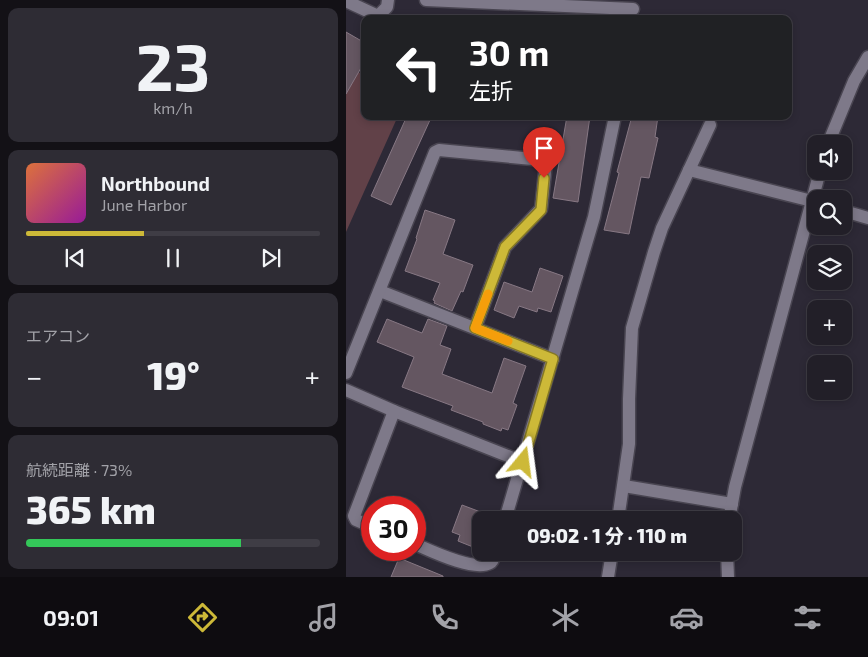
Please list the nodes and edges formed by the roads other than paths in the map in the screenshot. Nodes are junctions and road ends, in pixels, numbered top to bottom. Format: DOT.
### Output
graph roads {
  1 [pos="388,0"];
  2 [pos="426,0"];
  3 [pos="346,1"];
  4 [pos="633,9"];
  5 [pos="376,15"];
  6 [pos="379,15"];
  7 [pos="868,57"];
  8 [pos="613,120"];
  9 [pos="710,125"];
  10 [pos="832,135"];
  11 [pos="689,170"];
  12 [pos="807,200"];
  13 [pos="852,213"];
  14 [pos="868,218"];
  15 [pos="807,223"];
  16 [pos="380,291"];
  17 [pos="475,328"];
  18 [pos="553,359"];
  19 [pos="346,372"];
  20 [pos="346,390"];
  21 [pos="394,411"];
  22 [pos="523,462"];
  23 [pos="624,486"];
  24 [pos="362,496"];
  25 [pos="361,498"];
  26 [pos="732,504"];
  27 [pos="508,511"];
  28 [pos="620,511"];
  29 [pos="731,511"];
  30 [pos="361,522"];
  31 [pos="426,548"];
  32 [pos="493,561"];
  33 [pos="611,561"];
  34 [pos="726,561"];
  35 [pos="608,577"];
  36 [pos="728,577"];
  1 -- 6 [label="street"];
  2 -- 4 [label="street"];
  3 -- 5 [label="street"];
  7 -- 10 [label="street"];
  8 -- 18 [label="street"];
  9 -- 11 [label="street"];
  11 -- 12 [label="street"];
  11 -- 23 [label="street"];
  13 -- 14 [label="street"];
  15 -- 26 [label="street"];
  16 -- 17 [label="street"];
  16 -- 17 [label="street"];
  16 -- 19 [label="street"];
  17 -- 18 [label="street"];
  18 -- 22 [label="street"];
  20 -- 21 [label="street"];
  21 -- 22 [label="street"];
  21 -- 24 [label="street"];
  22 -- 27 [label="street"];
  23 -- 26 [label="street"];
  23 -- 28 [label="street"];
  25 -- 30 [label="street"];
  26 -- 29 [label="street"];
  31 -- 32 [label="street"];
  33 -- 35 [label="street"];
  34 -- 36 [label="street"];
}
